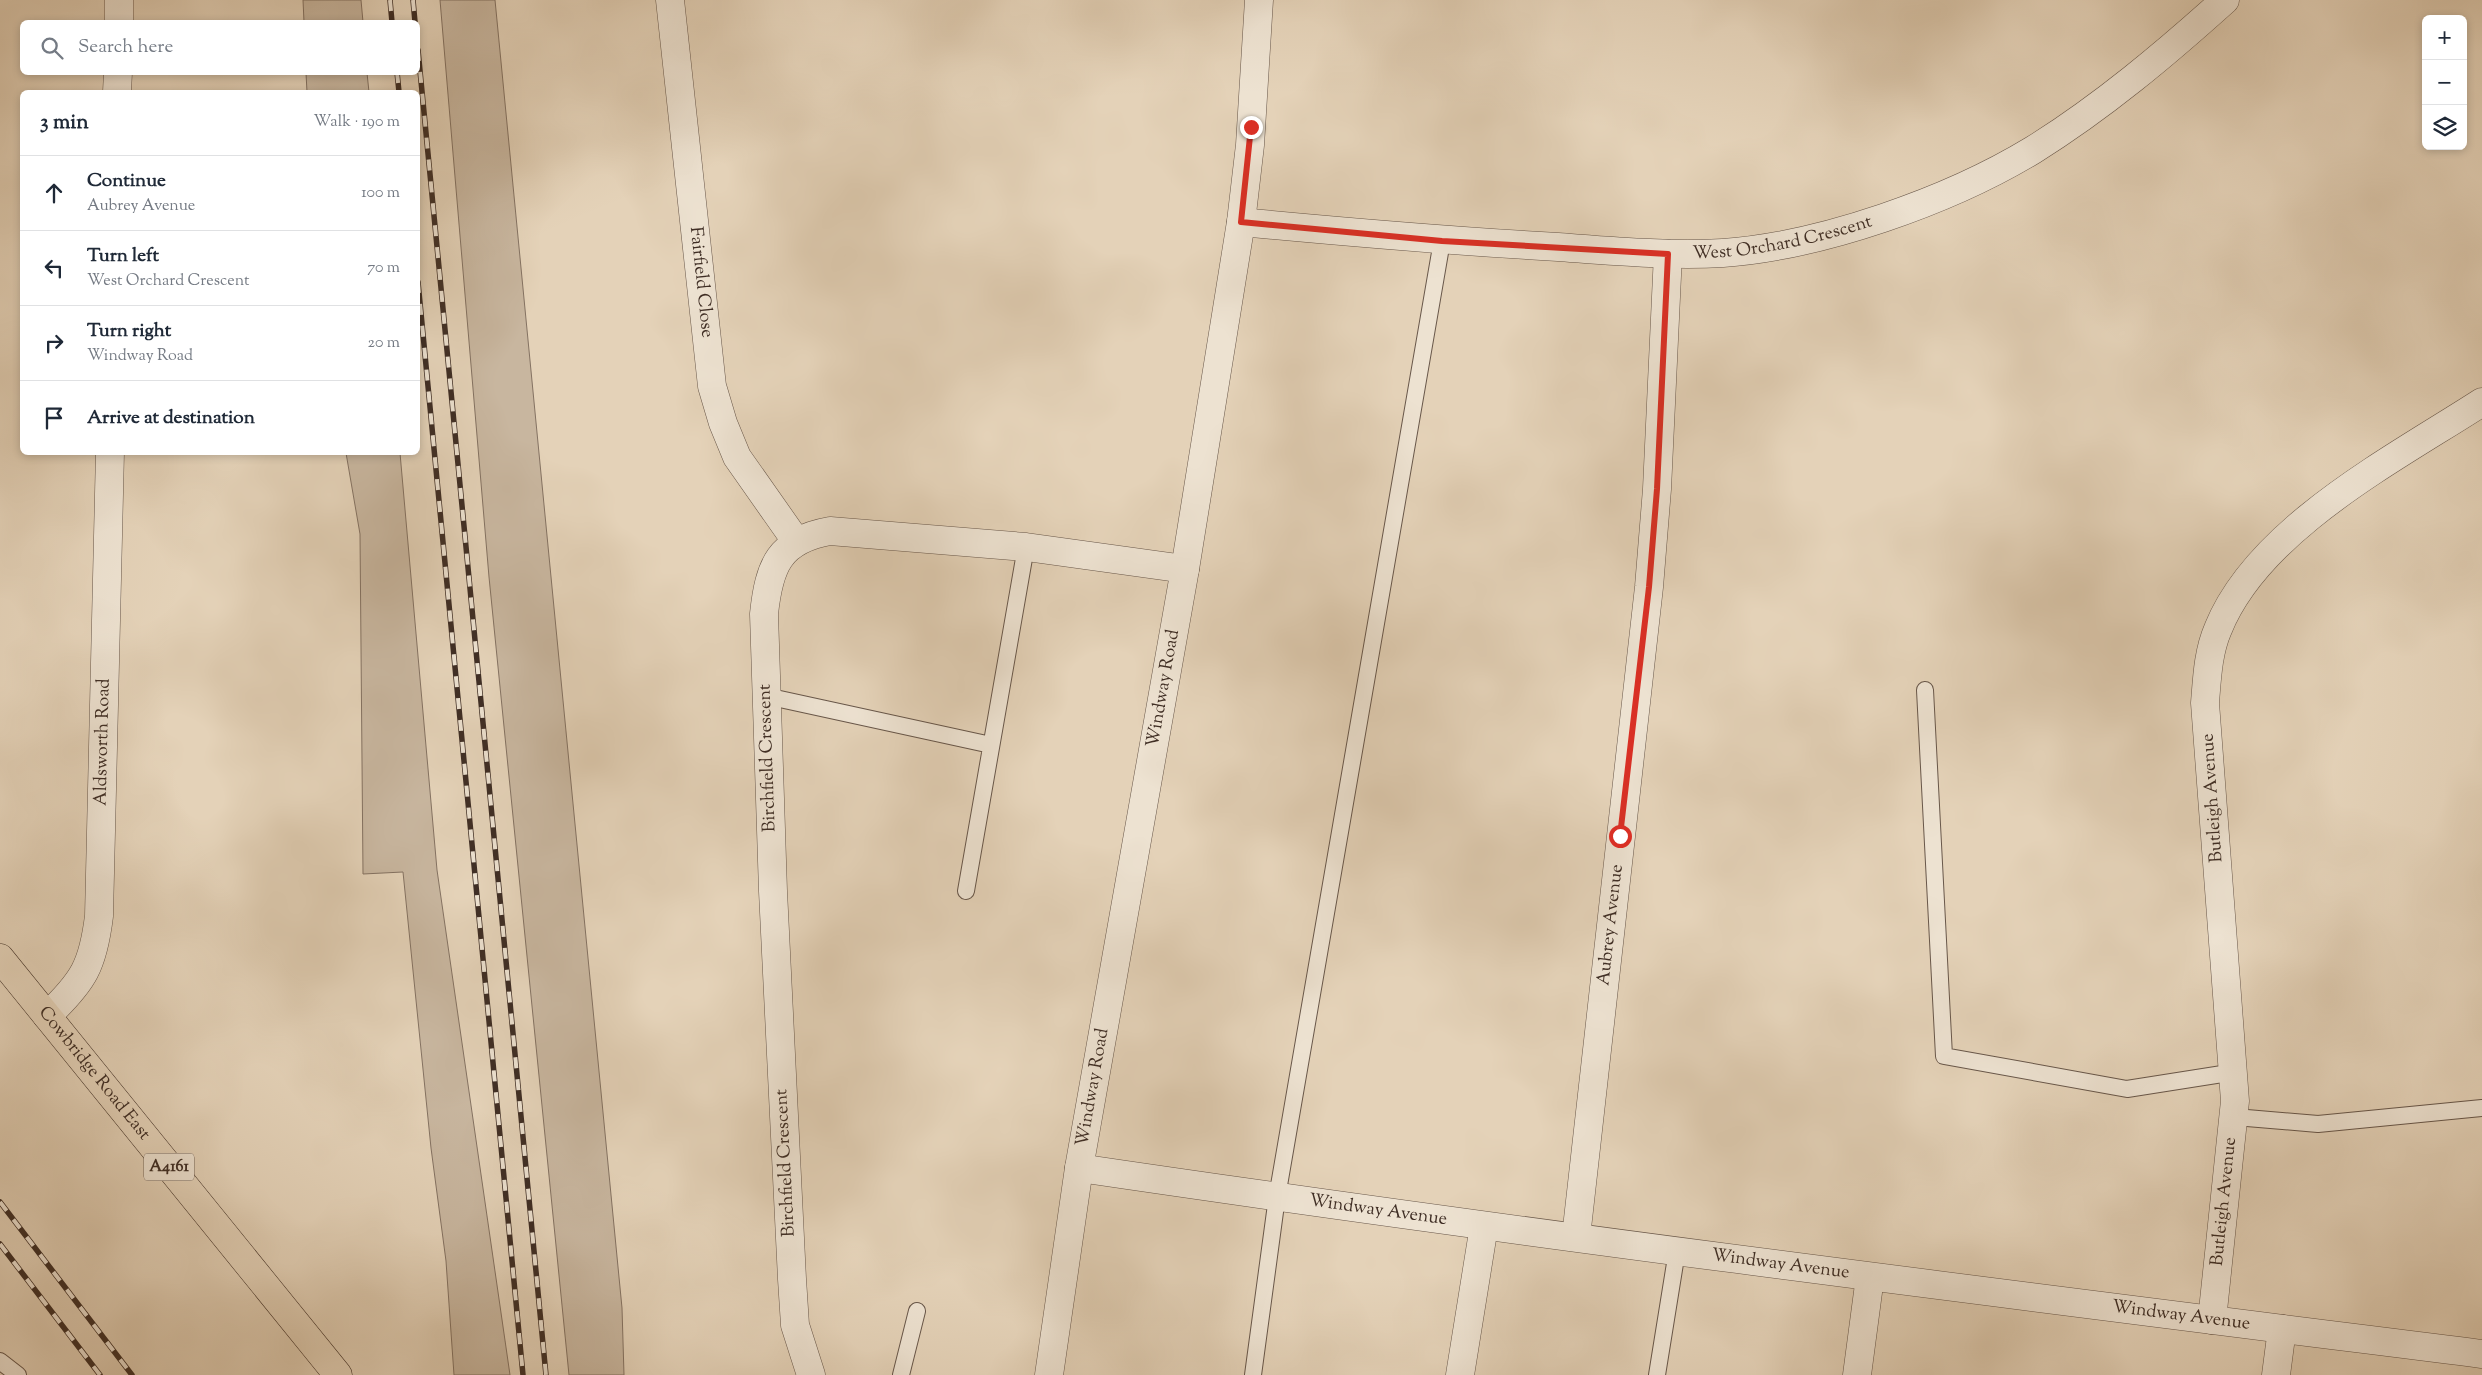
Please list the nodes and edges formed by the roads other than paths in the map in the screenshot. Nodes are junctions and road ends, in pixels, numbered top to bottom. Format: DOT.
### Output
graph roads {
  1 [pos="119,0"];
  2 [pos="670,0"];
  3 [pos="1259,0"];
  4 [pos="2225,0"];
  5 [pos="119,20"];
  6 [pos="118,75"];
  7 [pos="117,90"];
  8 [pos="1241,222"];
  9 [pos="1442,241"];
  10 [pos="1668,254"];
  11 [pos="2482,402"];
  12 [pos="110,455"];
  13 [pos="796,541"];
  14 [pos="1026,547"];
  15 [pos="1185,569"];
  16 [pos="1925,690"];
  17 [pos="766,696"];
  18 [pos="991,745"];
  19 [pos="966,891"];
  20 [pos="0,958"];
  21 [pos="48,1016"];
  22 [pos="2235,1072"];
  23 [pos="2482,1108"];
  24 [pos="2235,1117"];
  25 [pos="1080,1168"];
  26 [pos="1277,1197"];
  27 [pos="1484,1226"];
  28 [pos="1576,1237"];
  29 [pos="1676,1251"];
  30 [pos="1870,1277"];
  31 [pos="917,1311"];
  32 [pos="2212,1320"];
  33 [pos="2282,1328"];
  34 [pos="2482,1354"];
  35 [pos="0,1361"];
  36 [pos="18,1375"];
  37 [pos="338,1375"];
  38 [pos="811,1375"];
  39 [pos="901,1375"];
  40 [pos="1049,1375"];
  41 [pos="1253,1375"];
  42 [pos="1460,1375"];
  43 [pos="1658,1375"];
  44 [pos="1857,1375"];
  45 [pos="2276,1375"];
  1 -- 5 [label="street"];
  2 -- 13 [label="street, Fairfield Close"];
  3 -- 8 [label="street, Windway Road"];
  4 -- 10 [label="street, West Orchard Crescent"];
  6 -- 7 [label="street"];
  8 -- 9 [label="street, West Orchard Crescent"];
  8 -- 15 [label="street, Windway Road"];
  9 -- 10 [label="street, West Orchard Crescent"];
  9 -- 26 [label="lane"];
  10 -- 28 [label="street, Aubrey Avenue"];
  11 -- 22 [label="street, Butleigh Avenue"];
  12 -- 21 [label="street, Aldsworth Road"];
  13 -- 14 [label="street, Birchfield Crescent"];
  13 -- 17 [label="street, Birchfield Crescent"];
  14 -- 15 [label="street, Birchfield Crescent"];
  14 -- 18 [label="lane"];
  15 -- 25 [label="street, Windway Road"];
  16 -- 22 [label="lane"];
  17 -- 18 [label="lane"];
  17 -- 38 [label="street, Birchfield Crescent"];
  18 -- 19 [label="lane"];
  20 -- 21 [label="main road, Cowbridge Road East / A4161"];
  21 -- 37 [label="main road, Cowbridge Road East / A4161"];
  22 -- 24 [label="street, Butleigh Avenue"];
  23 -- 24 [label="lane"];
  24 -- 32 [label="street, Butleigh Avenue"];
  25 -- 26 [label="street, Windway Avenue"];
  25 -- 40 [label="street, Windway Road"];
  26 -- 27 [label="street, Windway Avenue"];
  26 -- 41 [label="lane"];
  27 -- 28 [label="street, Windway Avenue"];
  27 -- 42 [label="street"];
  28 -- 29 [label="street, Windway Avenue"];
  29 -- 30 [label="street, Windway Avenue"];
  29 -- 43 [label="lane"];
  30 -- 32 [label="street, Windway Avenue"];
  30 -- 44 [label="street"];
  31 -- 39 [label="lane"];
  32 -- 33 [label="street, Windway Avenue"];
  33 -- 34 [label="street, Windway Avenue"];
  33 -- 45 [label="street"];
  35 -- 36 [label="lane"];
}
